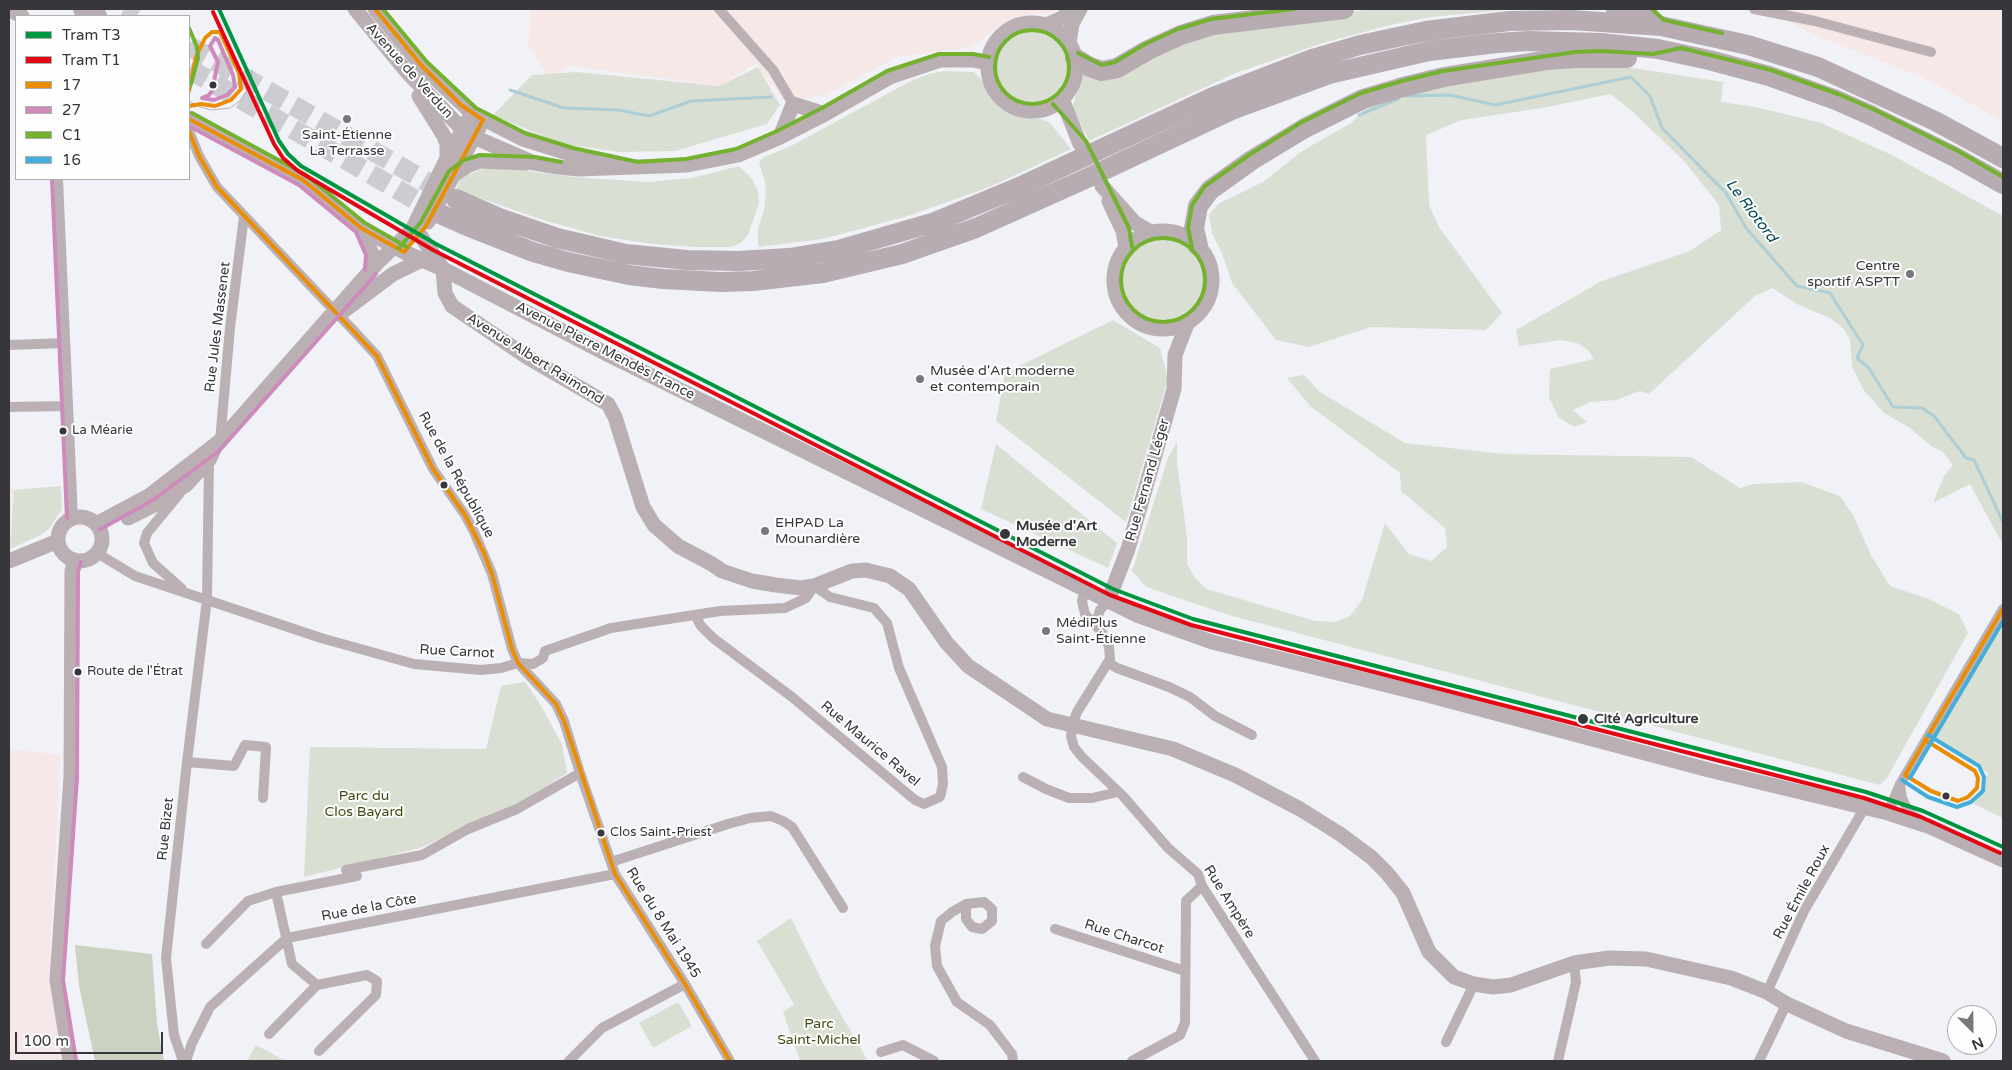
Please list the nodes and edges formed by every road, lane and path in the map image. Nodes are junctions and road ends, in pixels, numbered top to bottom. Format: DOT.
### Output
graph roads {
  1 [pos="83,9"];
  2 [pos="355,9"];
  3 [pos="376,9"];
  4 [pos="719,9"];
  5 [pos="1071,9"];
  6 [pos="1080,9"];
  7 [pos="1344,9"];
  8 [pos="1616,9"];
  9 [pos="1754,9"];
  10 [pos="94,15"];
  11 [pos="1046,25"];
  12 [pos="1661,26"];
  13 [pos="1072,50"];
  14 [pos="1931,52"];
  15 [pos="1682,54"];
  16 [pos="988,63"];
  17 [pos="407,72"];
  18 [pos="1062,99"];
  19 [pos="793,104"];
  20 [pos="1048,108"];
  21 [pos="825,114"];
  22 [pos="477,117"];
  23 [pos="190,121"];
  24 [pos="468,133"];
  25 [pos="190,134"];
  26 [pos="780,137"];
  27 [pos="447,158"];
  28 [pos="2003,158"];
  29 [pos="534,164"];
  30 [pos="638,168"];
  31 [pos="454,175"];
  32 [pos="58,180"];
  33 [pos="2003,184"];
  34 [pos="456,199"];
  35 [pos="440,214"];
  36 [pos="244,216"];
  37 [pos="361,228"];
  38 [pos="1151,232"];
  39 [pos="420,235"];
  40 [pos="1198,246"];
  41 [pos="1126,248"];
  42 [pos="399,249"];
  43 [pos="422,260"];
  44 [pos="442,269"];
  45 [pos="371,270"];
  46 [pos="1187,324"];
  47 [pos="319,330"];
  48 [pos="1158,330"];
  49 [pos="64,342"];
  50 [pos="9,345"];
  51 [pos="1175,355"];
  52 [pos="68,406"];
  53 [pos="9,407"];
  54 [pos="218,444"];
  55 [pos="209,460"];
  56 [pos="186,485"];
  57 [pos="73,518"];
  58 [pos="98,528"];
  59 [pos="58,541"];
  60 [pos="96,553"];
  61 [pos="75,560"];
  62 [pos="9,561"];
  63 [pos="712,564"];
  64 [pos="814,586"];
  65 [pos="1085,590"];
  66 [pos="187,592"];
  67 [pos="206,599"];
  68 [pos="1108,601"];
  69 [pos="2003,609"];
  70 [pos="695,615"];
  71 [pos="1098,628"];
  72 [pos="518,663"];
  73 [pos="1109,663"];
  74 [pos="1018,696"];
  75 [pos="1076,725"];
  76 [pos="1252,735"];
  77 [pos="186,762"];
  78 [pos="580,773"];
  79 [pos="1024,777"];
  80 [pos="1900,784"];
  81 [pos="1118,792"];
  82 [pos="263,798"];
  83 [pos="1865,807"];
  84 [pos="1888,813"];
  85 [pos="1928,826"];
  86 [pos="2003,860"];
  87 [pos="611,862"];
  88 [pos="346,870"];
  89 [pos="616,874"];
  90 [pos="357,876"];
  91 [pos="1202,886"];
  92 [pos="276,892"];
  93 [pos="966,904"];
  94 [pos="843,908"];
  95 [pos="1055,930"];
  96 [pos="287,938"];
  97 [pos="206,944"];
  98 [pos="1574,963"];
  99 [pos="1185,971"];
  100 [pos="685,984"];
  101 [pos="1474,984"];
  102 [pos="317,985"];
  103 [pos="1767,992"];
  104 [pos="1785,1003"];
  105 [pos="269,1034"];
  106 [pos="1446,1042"];
  107 [pos="319,1051"];
  108 [pos="881,1052"];
  109 [pos="1138,1060"];
  110 [pos="70,1061"];
  111 [pos="184,1061"];
  112 [pos="569,1061"];
  113 [pos="730,1061"];
  114 [pos="934,1061"];
  115 [pos="1013,1061"];
  116 [pos="1315,1061"];
  117 [pos="1558,1061"];
  118 [pos="1759,1061"];
  119 [pos="1943,1061"];
  1 -- 10 [label="highway"];
  2 -- 17 [label="main road, Avenue de Verdun"];
  3 -- 22 [label="main road, Avenue de Verdun"];
  4 -- 19 [label="street"];
  5 -- 11 [label="main road"];
  6 -- 13 [label="main road"];
  7 -- 13 [label="highway"];
  8 -- 12 [label="highway"];
  9 -- 14 [label="street"];
  11 -- 13 [label="main road"];
  11 -- 16 [label="main road"];
  12 -- 28 [label="highway"];
  12 -- 34 [label="highway"];
  13 -- 18 [label="main road"];
  15 -- 33 [label="highway"];
  15 -- 35 [label="highway"];
  15 -- 40 [label="highway"];
  16 -- 20 [label="main road"];
  16 -- 21 [label="main road, Avenue de Verdun"];
  17 -- 24 [label="main road, Avenue de Verdun"];
  17 -- 27 [label="main road"];
  18 -- 20 [label="main road"];
  18 -- 20 [label="main road"];
  19 -- 21 [label="main road"];
  19 -- 26 [label="main road"];
  21 -- 26 [label="main road, Avenue de Verdun"];
  22 -- 24 [label="main road"];
  22 -- 30 [label="main road, Avenue de Verdun"];
  23 -- 37 [label="main road, Avenue Pierre Mendès France"];
  24 -- 27 [label="main road"];
  24 -- 29 [label="main road, Avenue de Verdun"];
  24 -- 31 [label="main road"];
  25 -- 36 [label="street, Rue de la République"];
  26 -- 30 [label="main road, Avenue de Verdun"];
  27 -- 42 [label="main road"];
  29 -- 30 [label="main road, Avenue de Verdun"];
  29 -- 31 [label="main road"];
  31 -- 39 [label="main road"];
  32 -- 49 [label="street"];
  36 -- 54 [label="street, Rue Jules Massenet"];
  36 -- 72 [label="street, Rue de la République, bridge"];
  37 -- 42 [label="main road, Avenue Pierre Mendès France"];
  37 -- 45 [label="main road"];
  38 -- 40 [label="main road"];
  38 -- 41 [label="main road"];
  38 -- 41 [label="main road"];
  39 -- 42 [label="main road"];
  39 -- 44 [label="main road"];
  40 -- 46 [label="main road"];
  41 -- 48 [label="main road"];
  42 -- 43 [label="main road, Avenue Pierre Mendès France"];
  42 -- 45 [label="main road"];
  42 -- 47 [label="main road"];
  43 -- 44 [label="main road, Avenue Pierre Mendès France"];
  43 -- 47 [label="main road"];
  44 -- 63 [label="main road, Avenue Albert Raimond"];
  44 -- 65 [label="main road, Avenue Pierre Mendès France"];
  45 -- 47 [label="main road"];
  46 -- 48 [label="main road"];
  46 -- 51 [label="main road, Rue Fernand Léger"];
  47 -- 54 [label="main road"];
  48 -- 51 [label="main road"];
  49 -- 50 [label="street"];
  49 -- 52 [label="street"];
  51 -- 68 [label="main road, Rue Fernand Léger"];
  52 -- 53 [label="street"];
  52 -- 57 [label="street"];
  54 -- 55 [label="main road"];
  54 -- 58 [label="main road"];
  55 -- 56 [label="main road"];
  55 -- 67 [label="street"];
  56 -- 58 [label="main road"];
  56 -- 66 [label="street"];
  57 -- 58 [label="main road"];
  57 -- 59 [label="main road"];
  58 -- 60 [label="main road"];
  59 -- 61 [label="main road"];
  59 -- 62 [label="main road"];
  60 -- 61 [label="main road"];
  60 -- 66 [label="street, Rue Carnot"];
  61 -- 110 [label="main road"];
  63 -- 64 [label="main road, Avenue Albert Raimond"];
  63 -- 74 [label="main road, Avenue Albert Raimond"];
  64 -- 70 [label="street, Rue Carnot"];
  64 -- 70 [label="street, Rue Maurice Ravel"];
  64 -- 74 [label="main road, Avenue Albert Raimond"];
  65 -- 68 [label="main road, Avenue Pierre Mendès France"];
  65 -- 71 [label="street"];
  66 -- 67 [label="street, Rue Carnot"];
  67 -- 72 [label="street, Rue Carnot"];
  67 -- 77 [label="street, Rue Bizet"];
  68 -- 71 [label="street"];
  68 -- 83 [label="main road, Avenue Pierre Mendès France"];
  69 -- 80 [label="street"];
  70 -- 72 [label="street, Rue Carnot"];
  71 -- 73 [label="street"];
  72 -- 78 [label="street, Rue du 8 Mai 1945"];
  73 -- 75 [label="street"];
  73 -- 76 [label="street"];
  74 -- 75 [label="main road, Avenue Albert Raimond"];
  75 -- 81 [label="street, Rue Ampère"];
  75 -- 101 [label="main road, Avenue Albert Raimond"];
  77 -- 82 [label="street"];
  77 -- 111 [label="street, Rue Bizet"];
  78 -- 87 [label="street, Rue du 8 Mai 1945"];
  78 -- 88 [label="street"];
  79 -- 81 [label="street"];
  80 -- 84 [label="street"];
  80 -- 85 [label="street"];
  81 -- 91 [label="street, Rue Ampère"];
  83 -- 84 [label="main road, Avenue Pierre Mendès France"];
  83 -- 103 [label="street, Rue Émile Roux"];
  84 -- 85 [label="main road, Avenue Pierre Mendès France"];
  85 -- 86 [label="main road, Avenue Pierre Mendès France"];
  87 -- 89 [label="street, Rue du 8 Mai 1945"];
  87 -- 94 [label="street"];
  89 -- 96 [label="street, Rue de la Côte"];
  89 -- 100 [label="street, Rue du 8 Mai 1945"];
  90 -- 92 [label="street"];
  91 -- 99 [label="street"];
  91 -- 116 [label="street, Rue Ampère"];
  92 -- 96 [label="street"];
  92 -- 97 [label="street"];
  93 -- 115 [label="street"];
  95 -- 99 [label="street, Rue Charcot"];
  96 -- 102 [label="street"];
  96 -- 111 [label="street"];
  98 -- 101 [label="main road, Avenue Albert Raimond"];
  98 -- 103 [label="main road, Avenue Albert Raimond"];
  98 -- 117 [label="street"];
  99 -- 109 [label="street"];
  100 -- 112 [label="street"];
  100 -- 113 [label="street, Rue du 8 Mai 1945"];
  101 -- 106 [label="street"];
  102 -- 105 [label="street"];
  102 -- 107 [label="street"];
  103 -- 104 [label="main road, Avenue Albert Raimond"];
  104 -- 118 [label="street"];
  104 -- 119 [label="main road, Avenue Albert Raimond"];
  108 -- 114 [label="street"];
}
